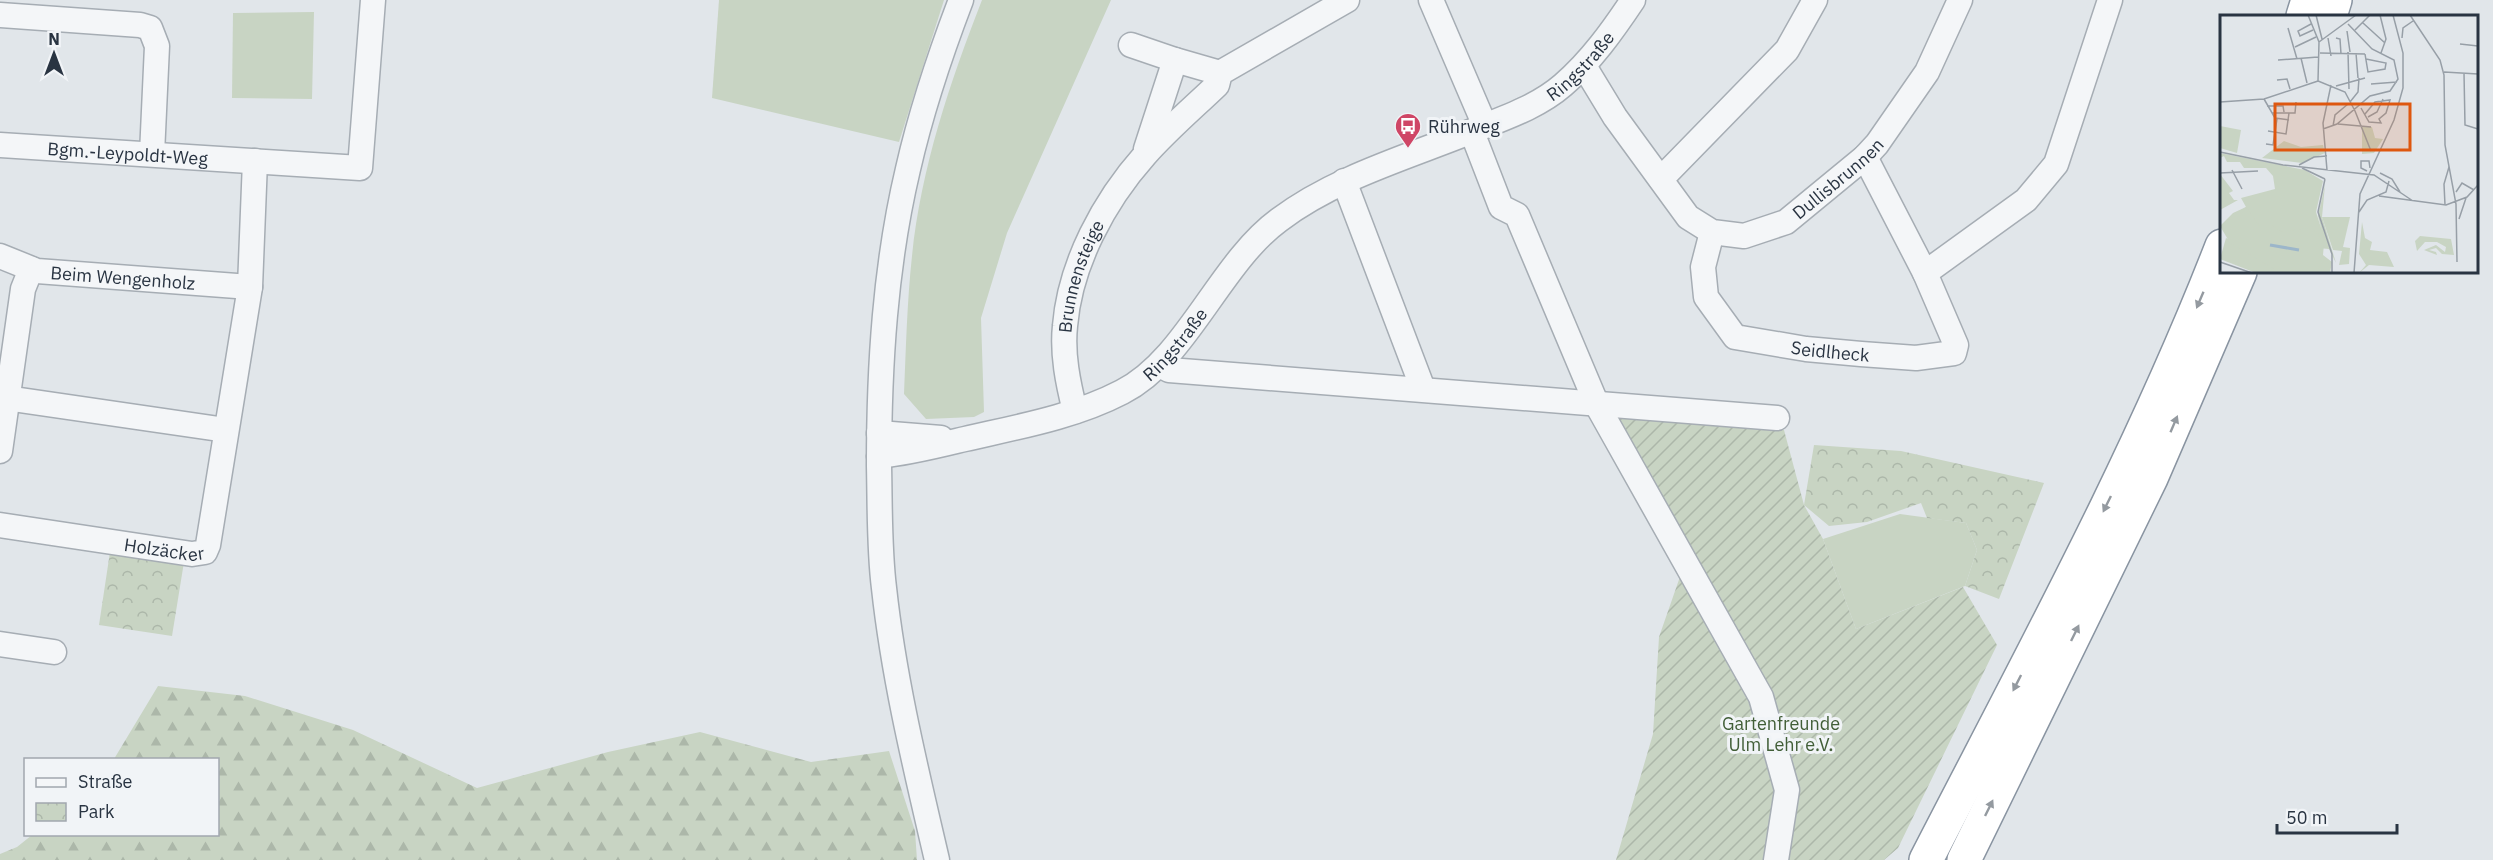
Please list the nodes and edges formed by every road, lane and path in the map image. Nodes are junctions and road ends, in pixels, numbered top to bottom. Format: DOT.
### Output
graph roads {
  1 [pos="373,0"];
  2 [pos="961,0"];
  3 [pos="1347,0"];
  4 [pos="1431,0"];
  5 [pos="1633,0"];
  6 [pos="1815,0"];
  7 [pos="1960,0"];
  8 [pos="2110,0"];
  9 [pos="2308,0"];
  10 [pos="2335,0"];
  11 [pos="0,15"];
  12 [pos="2303,15"];
  13 [pos="2330,15"];
  14 [pos="1131,45"];
  15 [pos="1175,60"];
  16 [pos="1584,66"];
  17 [pos="1220,73"];
  18 [pos="1478,129"];
  19 [pos="0,145"];
  20 [pos="152,154"];
  21 [pos="1143,157"];
  22 [pos="1865,157"];
  23 [pos="255,161"];
  24 [pos="1661,179"];
  25 [pos="1344,181"];
  26 [pos="1712,232"];
  27 [pos="2220,251"];
  28 [pos="0,256"];
  29 [pos="31,270"];
  30 [pos="1925,273"];
  31 [pos="2240,273"];
  32 [pos="250,286"];
  33 [pos="1159,365"];
  34 [pos="1423,389"];
  35 [pos="4,398"];
  36 [pos="1597,405"];
  37 [pos="1076,411"];
  38 [pos="1777,418"];
  39 [pos="226,430"];
  40 [pos="879,445"];
  41 [pos="0,451"];
  42 [pos="0,525"];
  43 [pos="0,644"];
  44 [pos="54,652"];
  45 [pos="1926,854"];
  46 [pos="937,860"];
  47 [pos="1776,860"];
  48 [pos="1964,860"];
  1 -- 23 [label="street, Bgm.-Leypoldt-Weg"];
  2 -- 40 [label="street"];
  3 -- 17 [label="street, Brunnensteige"];
  4 -- 18 [label="street"];
  5 -- 16 [label="street, Ringstraße"];
  6 -- 24 [label="street"];
  7 -- 22 [label="street, Dullisbrunnen"];
  8 -- 30 [label="street"];
  9 -- 12 [label="highway"];
  10 -- 13 [label="highway"];
  11 -- 20 [label="street"];
  14 -- 15 [label="street"];
  15 -- 17 [label="street"];
  15 -- 21 [label="street, Brunnensteige"];
  16 -- 18 [label="street, Ringstraße"];
  16 -- 24 [label="street, Dullisbrunnen"];
  17 -- 21 [label="street, Brunnensteige"];
  18 -- 25 [label="street, Ringstraße"];
  18 -- 36 [label="street"];
  19 -- 20 [label="street, Bgm.-Leypoldt-Weg"];
  20 -- 23 [label="street, Bgm.-Leypoldt-Weg"];
  21 -- 37 [label="street, Brunnensteige"];
  22 -- 26 [label="street, Dullisbrunnen"];
  22 -- 30 [label="street, Seidlheck"];
  23 -- 32 [label="street"];
  24 -- 26 [label="street, Dullisbrunnen"];
  25 -- 33 [label="street, Ringstraße"];
  25 -- 34 [label="street"];
  26 -- 30 [label="street, Seidlheck"];
  27 -- 45 [label="highway, one-way"];
  28 -- 29 [label="street, Beim Wengenholz"];
  29 -- 32 [label="street, Beim Wengenholz"];
  29 -- 35 [label="street"];
  48 -- 31 [label="highway, one-way"];
  32 -- 39 [label="street, Holzäcker"];
  33 -- 34 [label="street"];
  33 -- 37 [label="street, Ringstraße"];
  34 -- 36 [label="street"];
  35 -- 39 [label="street"];
  35 -- 41 [label="street"];
  36 -- 38 [label="street"];
  36 -- 47 [label="street"];
  37 -- 40 [label="street, Ringstraße"];
  39 -- 42 [label="street, Holzäcker"];
  40 -- 46 [label="street"];
  43 -- 44 [label="street"];
}
